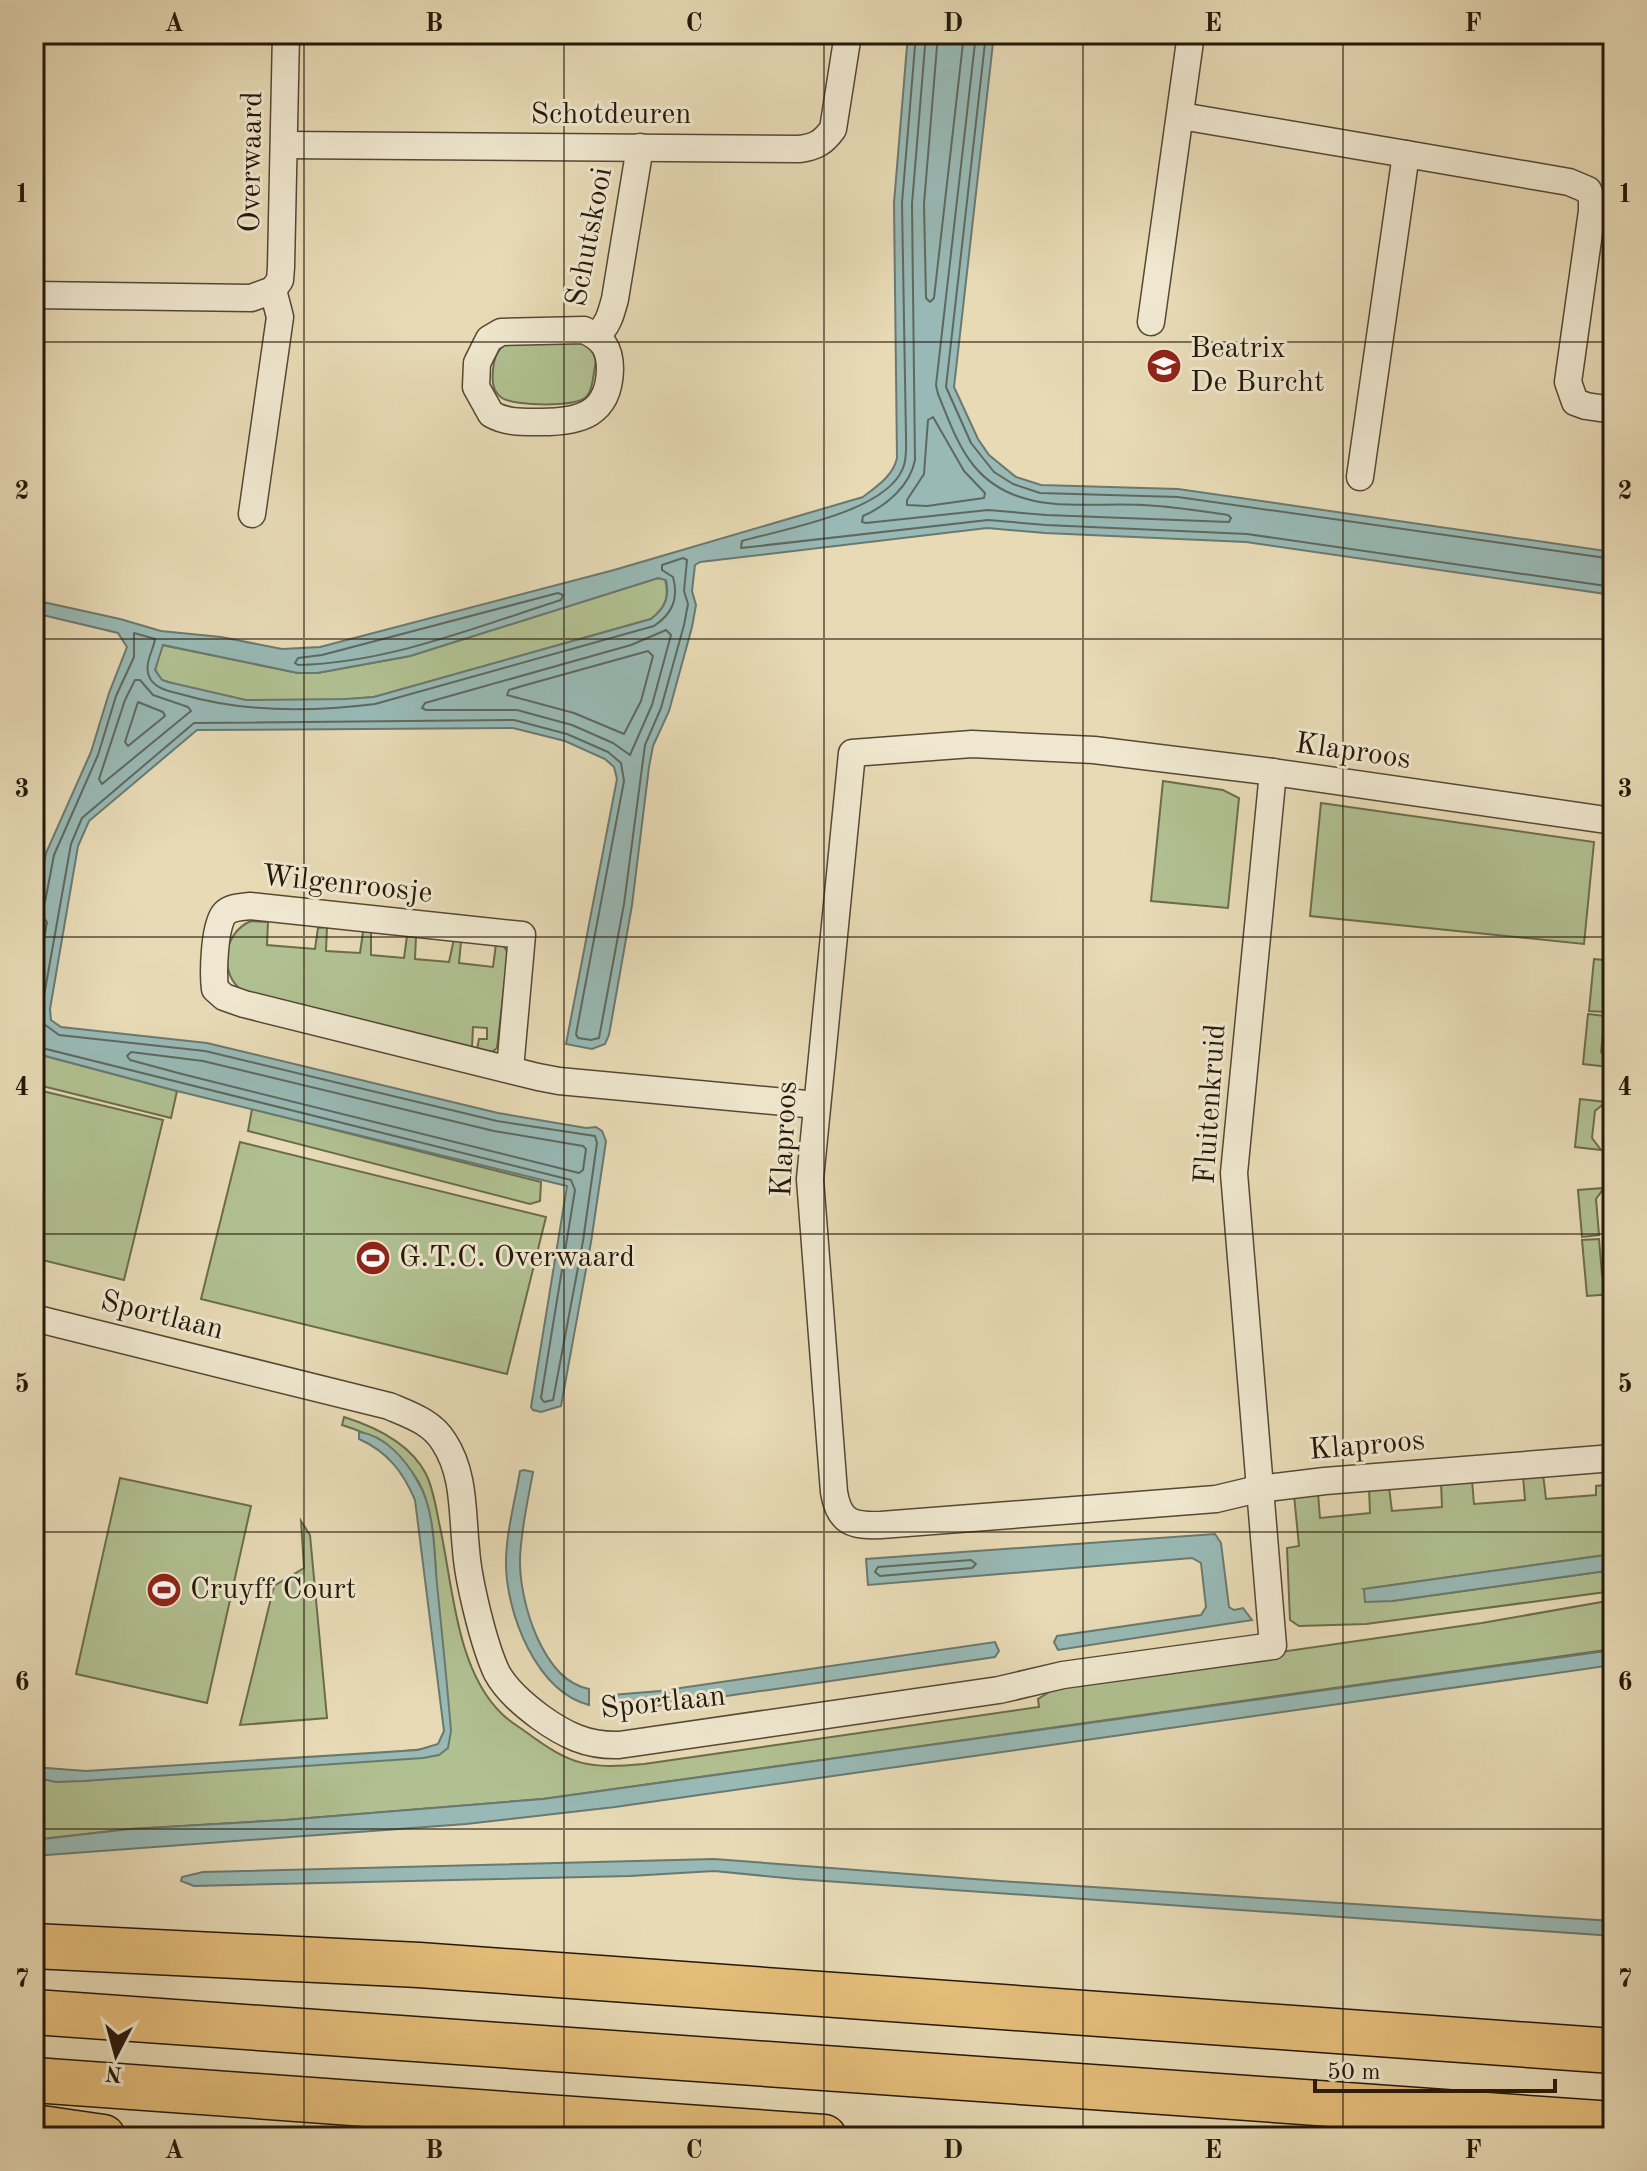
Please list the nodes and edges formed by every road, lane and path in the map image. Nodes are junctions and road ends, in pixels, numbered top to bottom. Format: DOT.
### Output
graph roads {
  1 [pos="286,34"];
  2 [pos="848,34"];
  3 [pos="1191,34"];
  4 [pos="1181,116"];
  5 [pos="285,145"];
  6 [pos="640,147"];
  7 [pos="1406,154"];
  8 [pos="273,290"];
  9 [pos="34,295"];
  10 [pos="1151,322"];
  11 [pos="596,336"];
  12 [pos="1613,410"];
  13 [pos="1360,477"];
  14 [pos="252,514"];
  15 [pos="1273,772"];
  16 [pos="1613,821"];
  17 [pos="510,1069"];
  18 [pos="817,1105"];
  19 [pos="34,1318"];
  20 [pos="1613,1458"];
  21 [pos="1258,1489"];
  22 [pos="34,1946"];
  23 [pos="34,2012"];
  24 [pos="1613,2051"];
  25 [pos="34,2080"];
  26 [pos="1613,2124"];
  27 [pos="34,2127"];
  28 [pos="103,2137"];
  29 [pos="824,2137"];
  1 -- 5 [label="street, Overwaard"];
  2 -- 6 [label="street, Schotdeuren"];
  3 -- 4 [label="street"];
  4 -- 7 [label="street"];
  4 -- 10 [label="street"];
  5 -- 6 [label="street, Schotdeuren"];
  5 -- 8 [label="street, Overwaard"];
  6 -- 11 [label="street, Schutskooi"];
  7 -- 12 [label="street"];
  7 -- 13 [label="street"];
  8 -- 9 [label="street"];
  8 -- 14 [label="street, Overwaard"];
  11 -- 11 [label="street, Schutskooi"];
  15 -- 16 [label="street, Klaproos"];
  15 -- 18 [label="street, Klaproos"];
  15 -- 21 [label="street, Fluitenkruid"];
  17 -- 17 [label="street, Wilgenroosje"];
  17 -- 18 [label="street, Wilgenroosje"];
  18 -- 21 [label="street, Klaproos"];
  19 -- 21 [label="street, Sportlaan"];
  20 -- 21 [label="street, Klaproos"];
  22 -- 24 [label="highway"];
  23 -- 26 [label="highway"];
  25 -- 29 [label="highway"];
  27 -- 28 [label="highway"];
}
